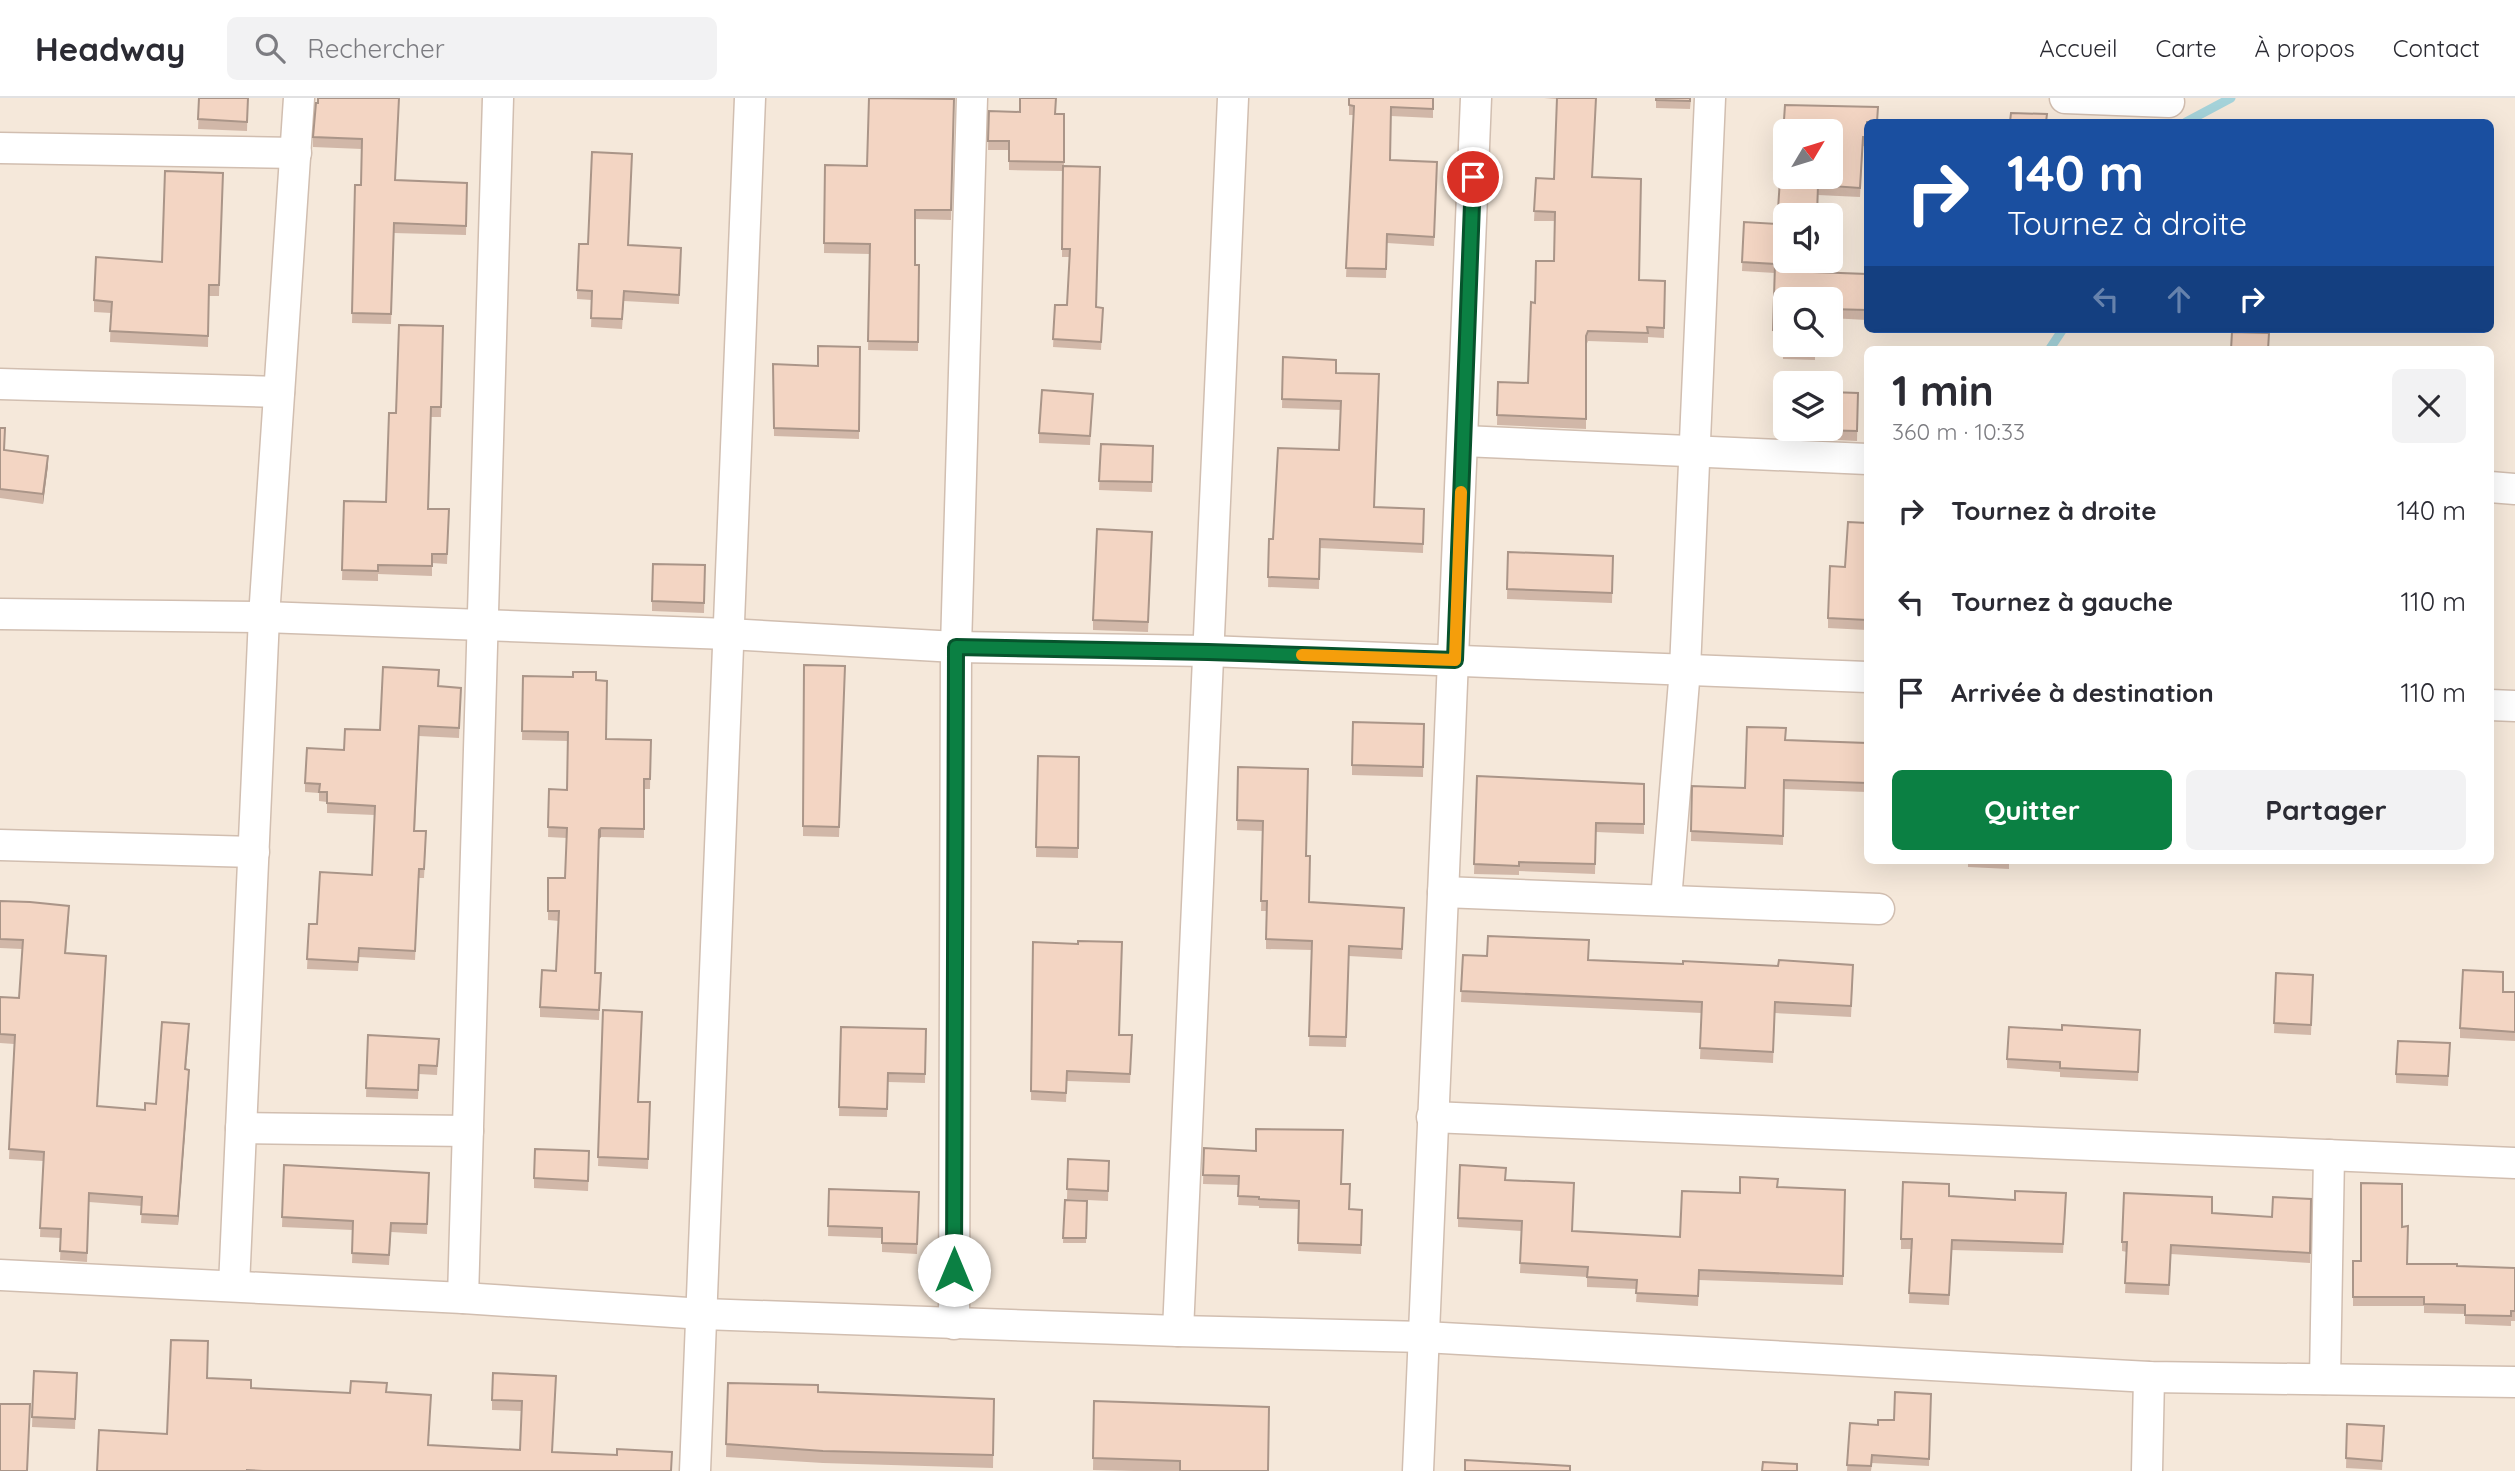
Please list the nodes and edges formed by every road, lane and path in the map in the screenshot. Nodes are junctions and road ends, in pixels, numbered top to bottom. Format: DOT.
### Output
graph roads {
  1 [pos="299,98"];
  2 [pos="498,98"];
  3 [pos="750,98"];
  4 [pos="972,98"];
  5 [pos="1233,98"];
  6 [pos="1476,98"];
  7 [pos="1710,98"];
  8 [pos="2065,98"];
  9 [pos="2169,102"];
  10 [pos="0,148"];
  11 [pos="296,153"];
  12 [pos="0,384"];
  13 [pos="279,392"];
  14 [pos="1463,441"];
  15 [pos="1695,452"];
  16 [pos="1864,459"];
  17 [pos="2494,487"];
  18 [pos="2515,489"];
  19 [pos="0,614"];
  20 [pos="264,617"];
  21 [pos="482,625"];
  22 [pos="728,634"];
  23 [pos="956,647"];
  24 [pos="1208,652"];
  25 [pos="1455,660"];
  26 [pos="1685,669"];
  27 [pos="1864,677"];
  28 [pos="2494,705"];
  29 [pos="2515,706"];
  30 [pos="0,845"];
  31 [pos="254,852"];
  32 [pos="1443,892"];
  33 [pos="1666,900"];
  34 [pos="1879,909"];
  35 [pos="1432,1117"];
  36 [pos="241,1128"];
  37 [pos="468,1131"];
  38 [pos="2329,1155"];
  39 [pos="2515,1163"];
  40 [pos="0,1275"];
  41 [pos="234,1286"];
  42 [pos="463,1298"];
  43 [pos="703,1314"];
  44 [pos="954,1324"];
  45 [pos="1178,1331"];
  46 [pos="1423,1337"];
  47 [pos="2149,1377"];
  48 [pos="2325,1379"];
  49 [pos="2515,1382"];
  50 [pos="695,1471"];
  51 [pos="1418,1471"];
  52 [pos="2147,1471"];
  1 -- 11 [label="street"];
  2 -- 21 [label="street"];
  3 -- 22 [label="street"];
  4 -- 23 [label="street"];
  5 -- 24 [label="street"];
  6 -- 14 [label="street"];
  7 -- 15 [label="street"];
  8 -- 9 [label="street"];
  10 -- 11 [label="street"];
  11 -- 13 [label="street"];
  12 -- 13 [label="street"];
  13 -- 20 [label="street"];
  14 -- 15 [label="street"];
  14 -- 25 [label="street"];
  15 -- 16 [label="street"];
  15 -- 26 [label="street"];
  17 -- 18 [label="street"];
  19 -- 20 [label="street"];
  20 -- 21 [label="street"];
  20 -- 31 [label="street"];
  21 -- 22 [label="street"];
  21 -- 37 [label="street"];
  22 -- 23 [label="street"];
  22 -- 43 [label="street"];
  23 -- 24 [label="street"];
  23 -- 44 [label="street"];
  24 -- 25 [label="street"];
  24 -- 45 [label="street"];
  25 -- 26 [label="street"];
  25 -- 32 [label="street"];
  26 -- 27 [label="street"];
  26 -- 33 [label="street"];
  28 -- 29 [label="street"];
  30 -- 31 [label="street"];
  31 -- 36 [label="street"];
  32 -- 33 [label="street"];
  32 -- 35 [label="street"];
  33 -- 34 [label="street"];
  35 -- 38 [label="street"];
  35 -- 46 [label="street"];
  36 -- 37 [label="street"];
  36 -- 41 [label="street"];
  37 -- 42 [label="street"];
  38 -- 39 [label="street"];
  38 -- 48 [label="street"];
  40 -- 41 [label="street"];
  41 -- 42 [label="street"];
  42 -- 43 [label="street"];
  43 -- 44 [label="street"];
  43 -- 50 [label="street"];
  44 -- 45 [label="street"];
  45 -- 46 [label="street"];
  46 -- 47 [label="street"];
  46 -- 51 [label="street"];
  47 -- 48 [label="street"];
  47 -- 52 [label="street"];
  48 -- 49 [label="street"];
}
